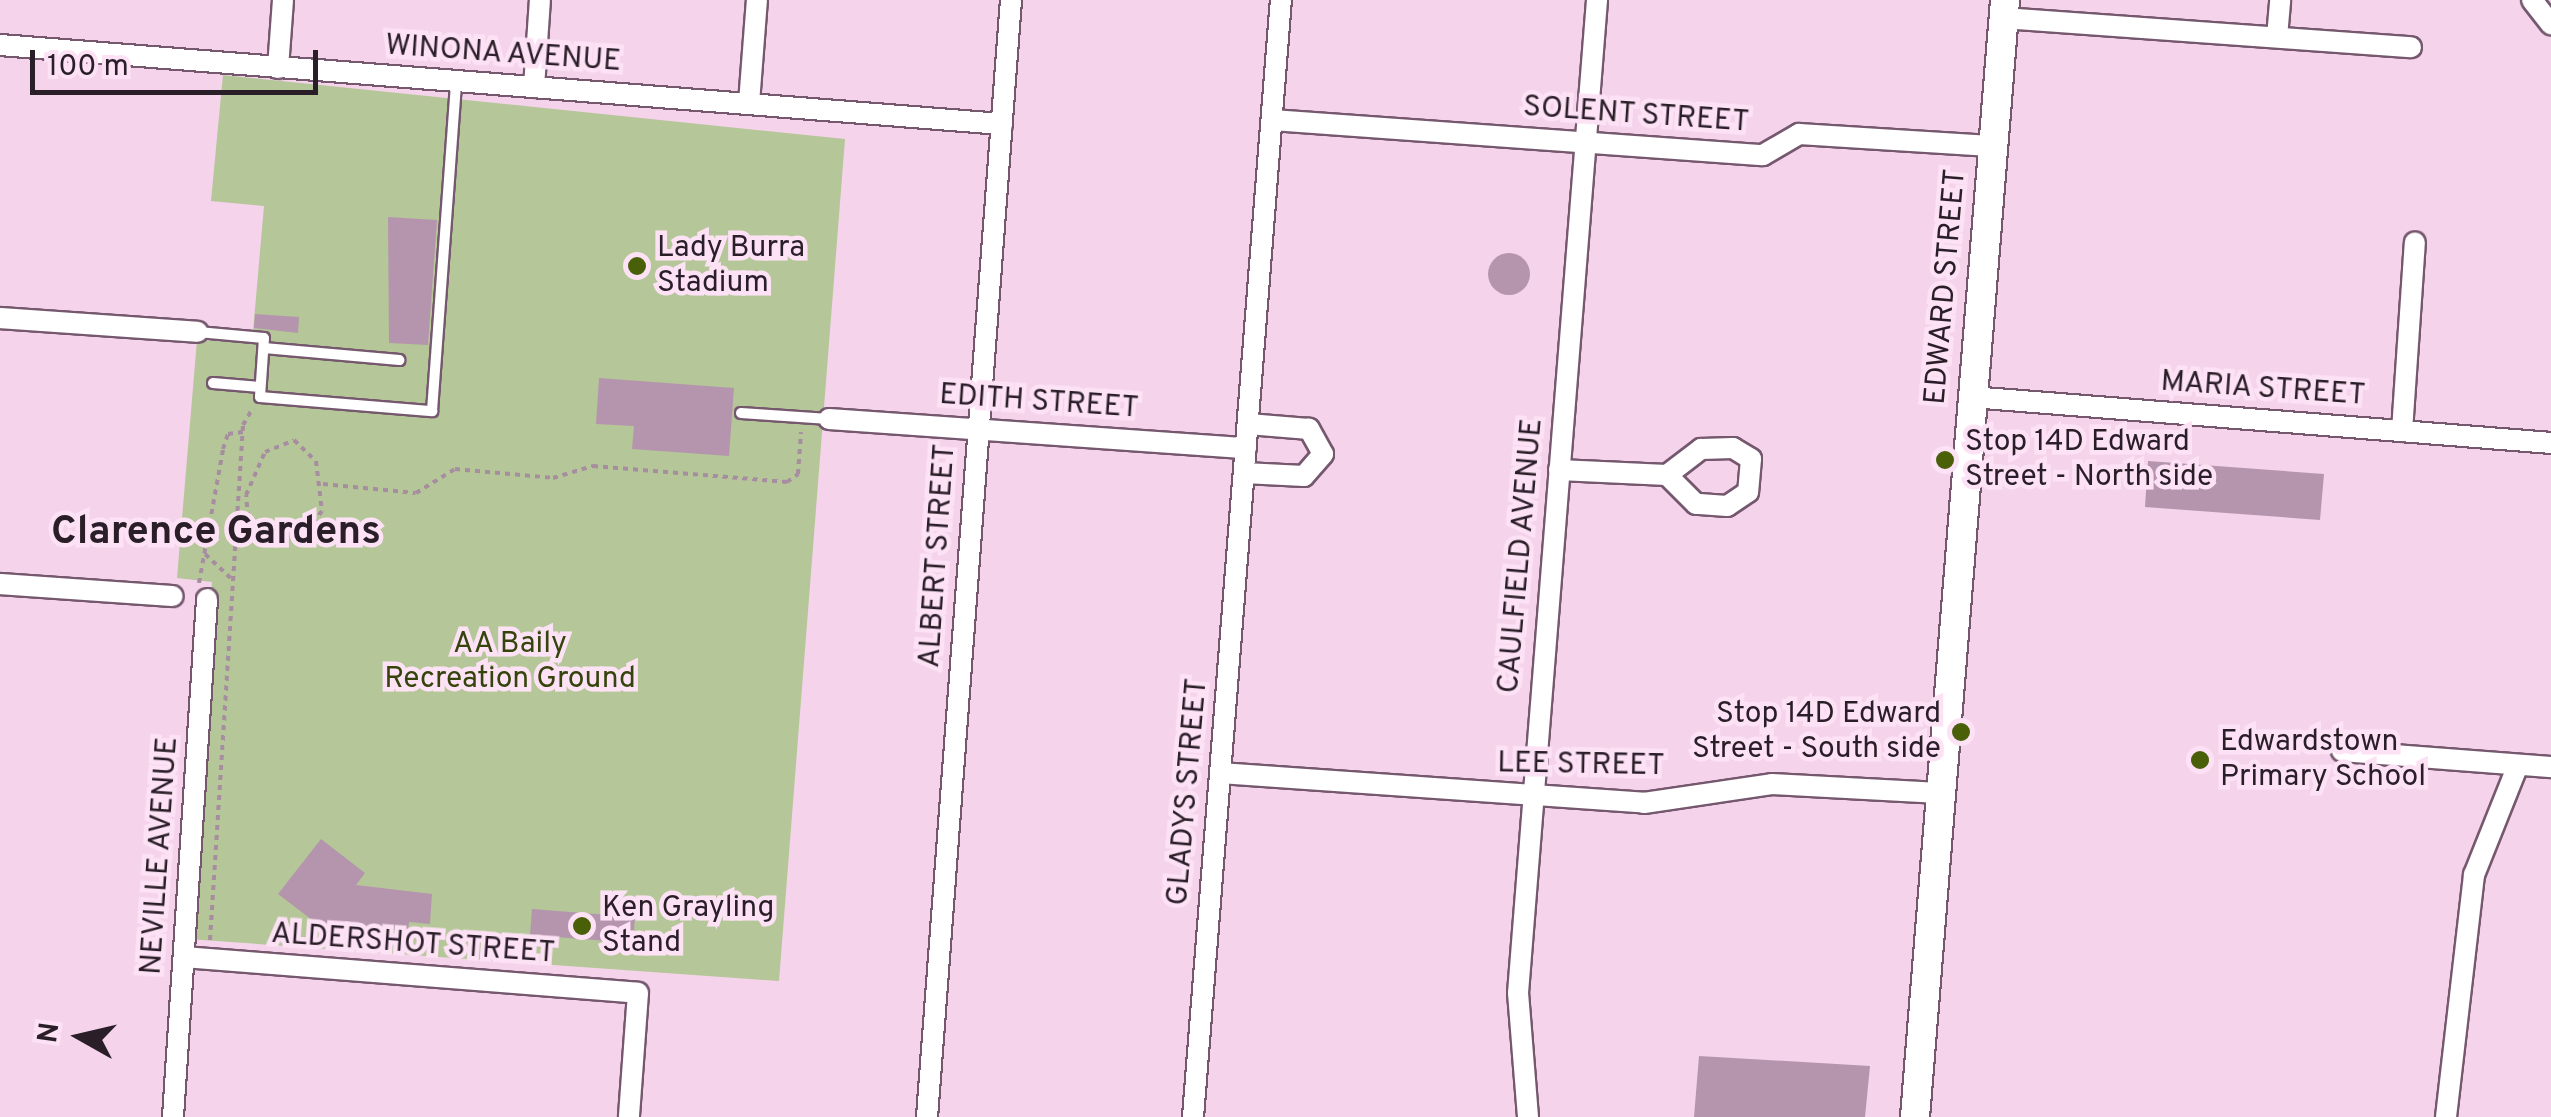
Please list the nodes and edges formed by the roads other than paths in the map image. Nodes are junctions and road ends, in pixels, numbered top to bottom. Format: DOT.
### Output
graph roads {
  1 [pos="283,0"];
  2 [pos="540,0"];
  3 [pos="758,0"];
  4 [pos="1011,0"];
  5 [pos="1282,0"];
  6 [pos="1598,0"];
  7 [pos="2280,0"];
  8 [pos="2532,0"];
  9 [pos="2004,9"];
  10 [pos="2551,24"];
  11 [pos="2277,36"];
  12 [pos="0,45"];
  13 [pos="2411,46"];
  14 [pos="278,68"];
  15 [pos="456,81"];
  16 [pos="534,87"];
  17 [pos="750,104"];
  18 [pos="1272,120"];
  19 [pos="1002,124"];
  20 [pos="1587,142"];
  21 [pos="1991,146"];
  22 [pos="2415,242"];
  23 [pos="0,318"];
  24 [pos="198,332"];
  25 [pos="264,348"];
  26 [pos="399,360"];
  27 [pos="213,383"];
  28 [pos="260,392"];
  29 [pos="1971,397"];
  30 [pos="741,413"];
  31 [pos="829,419"];
  32 [pos="1248,424"];
  33 [pos="978,428"];
  34 [pos="2402,431"];
  35 [pos="2551,443"];
  36 [pos="1246,448"];
  37 [pos="1559,470"];
  38 [pos="1244,472"];
  39 [pos="1667,475"];
  40 [pos="0,584"];
  41 [pos="173,596"];
  42 [pos="202,598"];
  43 [pos="2342,751"];
  44 [pos="2518,765"];
  45 [pos="2551,767"];
  46 [pos="1220,774"];
  47 [pos="1940,793"];
  48 [pos="1532,799"];
  49 [pos="184,958"];
  50 [pos="173,1117"];
  51 [pos="629,1117"];
  52 [pos="927,1117"];
  53 [pos="1193,1117"];
  54 [pos="1528,1117"];
  55 [pos="1915,1117"];
  56 [pos="2446,1117"];
  1 -- 14 [label="street"];
  2 -- 16 [label="street"];
  3 -- 17 [label="street"];
  4 -- 19 [label="street, ALBERT STREET"];
  5 -- 18 [label="street, GLADYS STREET"];
  6 -- 20 [label="street, CAULFIELD AVENUE"];
  7 -- 11 [label="street"];
  8 -- 10 [label="street"];
  9 -- 11 [label="street"];
  9 -- 21 [label="street, EDWARD STREET"];
  11 -- 13 [label="street"];
  12 -- 14 [label="street, WINONA AVENUE"];
  14 -- 15 [label="street, WINONA AVENUE"];
  15 -- 16 [label="street, WINONA AVENUE"];
  15 -- 28 [label="lane"];
  16 -- 17 [label="street, WINONA AVENUE"];
  17 -- 19 [label="street, WINONA AVENUE"];
  18 -- 20 [label="street, SOLENT STREET"];
  18 -- 32 [label="street, GLADYS STREET"];
  19 -- 33 [label="street, ALBERT STREET"];
  20 -- 21 [label="street, SOLENT STREET"];
  20 -- 37 [label="street, CAULFIELD AVENUE"];
  21 -- 29 [label="street, EDWARD STREET"];
  22 -- 34 [label="street"];
  23 -- 24 [label="street"];
  24 -- 25 [label="lane"];
  25 -- 26 [label="lane"];
  25 -- 28 [label="lane"];
  27 -- 28 [label="lane"];
  29 -- 34 [label="street, MARIA STREET"];
  29 -- 47 [label="street, EDWARD STREET"];
  30 -- 31 [label="lane"];
  31 -- 33 [label="street, EDITH STREET"];
  32 -- 36 [label="street, GLADYS STREET"];
  32 -- 38 [label="street"];
  33 -- 36 [label="street, EDITH STREET"];
  33 -- 52 [label="street, ALBERT STREET"];
  34 -- 35 [label="street, MARIA STREET"];
  36 -- 38 [label="street, GLADYS STREET"];
  37 -- 39 [label="street"];
  37 -- 48 [label="street, CAULFIELD AVENUE"];
  38 -- 46 [label="street, GLADYS STREET"];
  40 -- 41 [label="street"];
  42 -- 49 [label="street, NEVILLE AVENUE"];
  43 -- 44 [label="street"];
  44 -- 45 [label="street"];
  44 -- 56 [label="street"];
  46 -- 48 [label="street, LEE STREET"];
  46 -- 53 [label="street, GLADYS STREET"];
  47 -- 48 [label="street, LEE STREET"];
  47 -- 55 [label="street, EDWARD STREET"];
  48 -- 54 [label="street, CAULFIELD AVENUE"];
  49 -- 50 [label="street, NEVILLE AVENUE"];
  49 -- 51 [label="street, ALDERSHOT STREET"];
}
